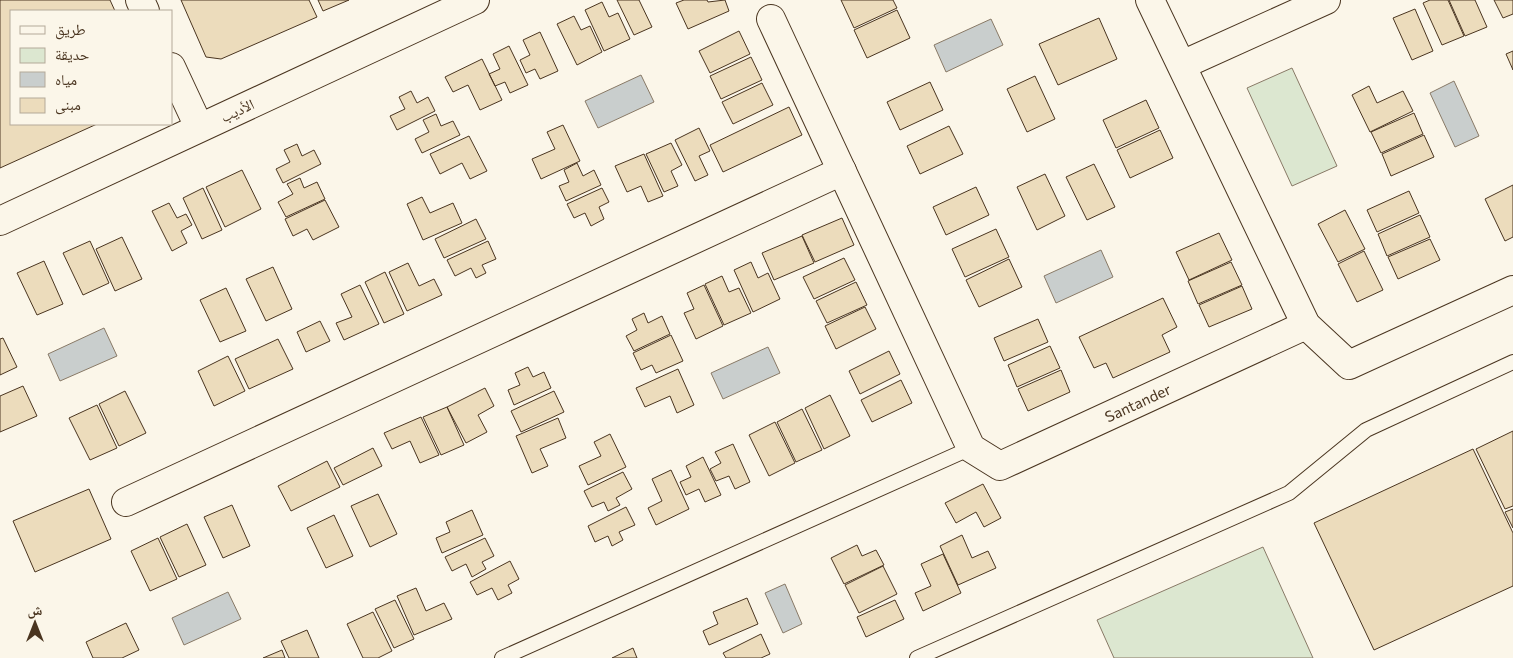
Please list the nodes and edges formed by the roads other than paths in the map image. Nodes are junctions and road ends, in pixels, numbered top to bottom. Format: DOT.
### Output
graph roads {
  1 [pos="475,0"];
  2 [pos="1150,0"];
  3 [pos="1326,0"];
  4 [pos="771,19"];
  5 [pos="1182,65"];
  6 [pos="172,69"];
  7 [pos="200,127"];
  8 [pos="842,171"];
  9 [pos="0,221"];
  10 [pos="1513,290"];
  11 [pos="1306,325"];
  12 [pos="1513,362"];
  13 [pos="971,448"];
  14 [pos="126,502"];
  15 [pos="502,658"];
  16 [pos="917,658"];
  1 -- 7 [label="street, الأديب"];
  2 -- 5 [label="street"];
  3 -- 5 [label="street"];
  4 -- 8 [label="street"];
  5 -- 11 [label="street"];
  6 -- 7 [label="street"];
  7 -- 9 [label="street, الأديب"];
  8 -- 13 [label="street"];
  8 -- 14 [label="street"];
  10 -- 11 [label="street"];
  11 -- 13 [label="street, Santander"];
  12 -- 16 [label="lane"];
  13 -- 15 [label="lane"];
}
